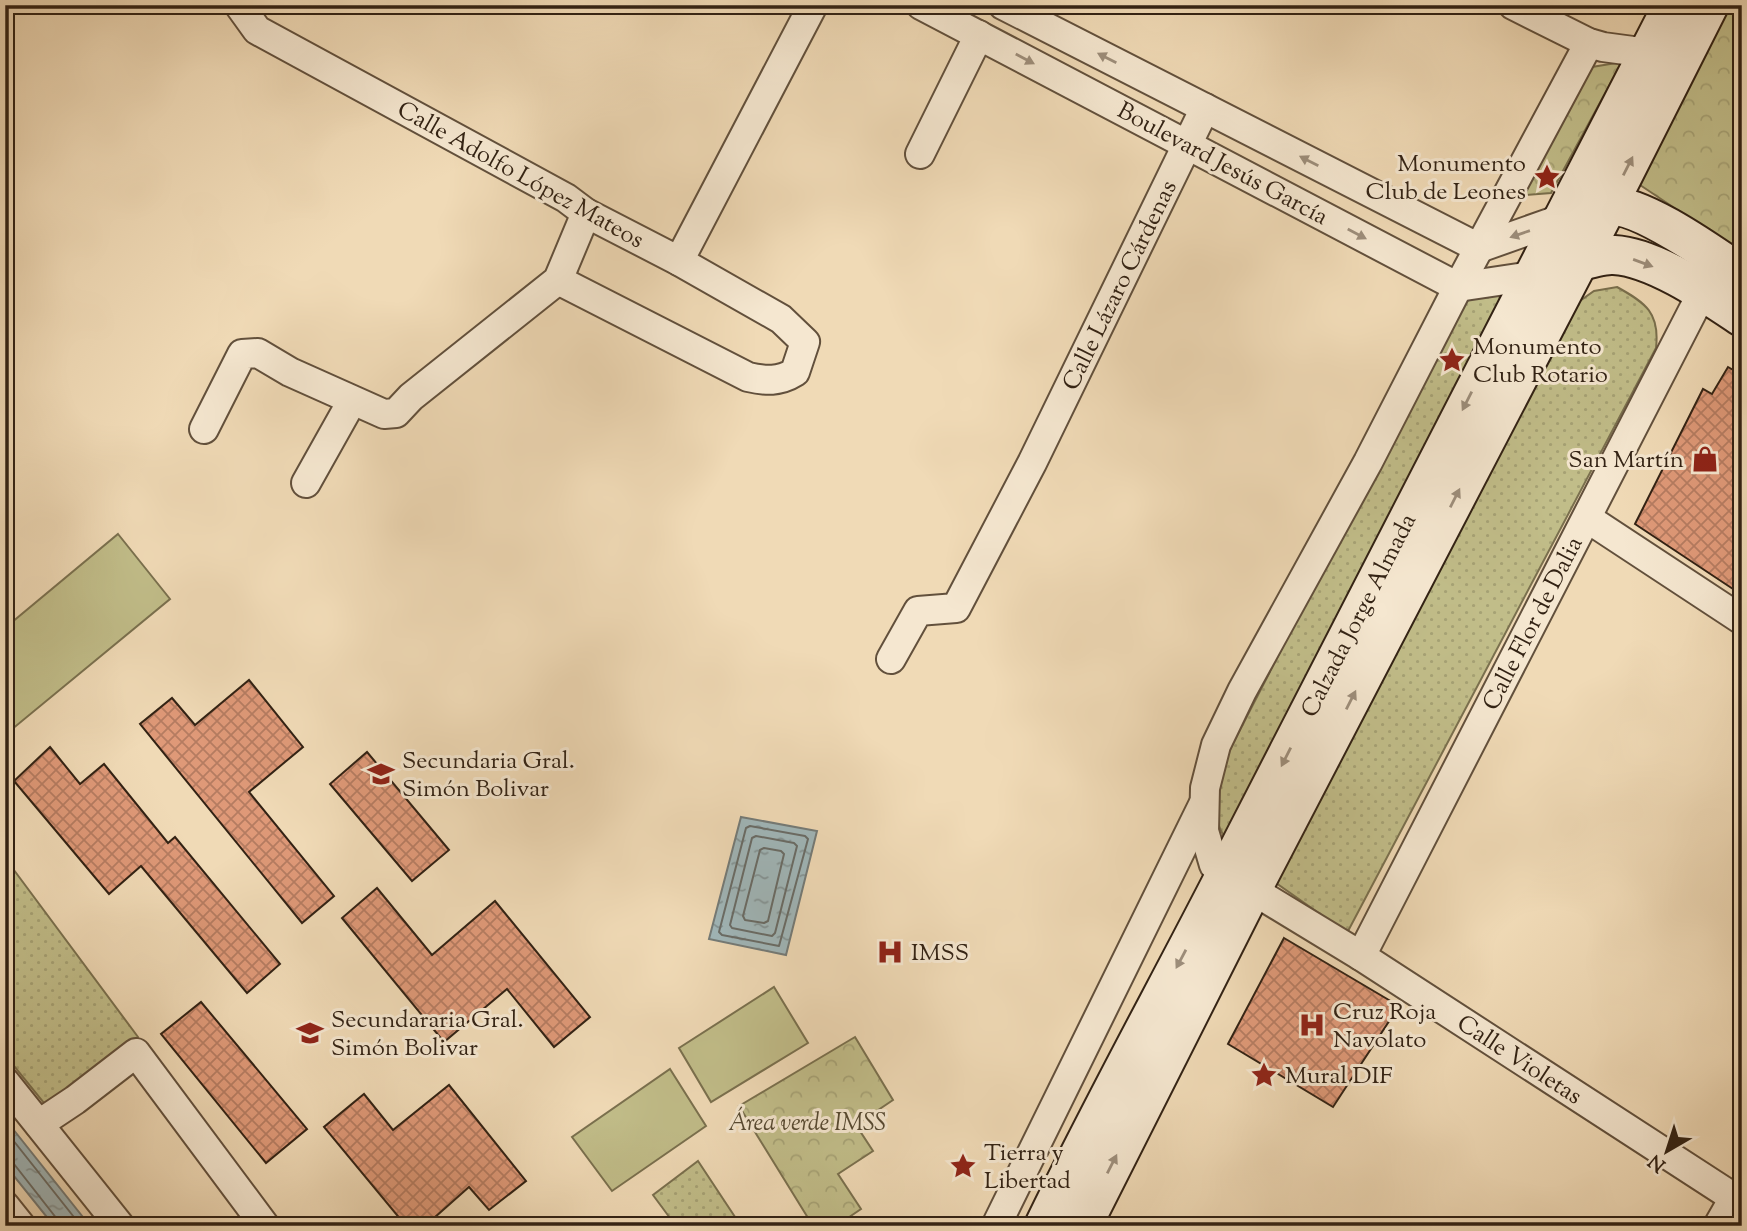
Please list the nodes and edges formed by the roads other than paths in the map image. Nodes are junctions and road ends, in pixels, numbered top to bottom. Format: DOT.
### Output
graph roads {
  1 [pos="239,5"];
  2 [pos="813,5"];
  3 [pos="921,5"];
  4 [pos="1003,5"];
  5 [pos="1513,5"];
  6 [pos="1672,5"];
  7 [pos="1709,5"];
  8 [pos="979,35"];
  9 [pos="1589,43"];
  10 [pos="1648,53"];
  11 [pos="1205,108"];
  12 [pos="1188,145"];
  13 [pos="920,154"];
  14 [pos="1608,205"];
  15 [pos="586,213"];
  16 [pos="1561,219"];
  17 [pos="1479,248"];
  18 [pos="679,261"];
  19 [pos="1577,263"];
  20 [pos="1742,275"];
  21 [pos="1532,276"];
  22 [pos="558,280"];
  23 [pos="1458,287"];
  24 [pos="1703,291"];
  25 [pos="1742,317"];
  26 [pos="352,401"];
  27 [pos="204,429"];
  28 [pos="306,483"];
  29 [pos="1587,518"];
  30 [pos="1742,620"];
  31 [pos="891,659"];
  32 [pos="1203,805"];
  33 [pos="1238,882"];
  34 [pos="1362,956"];
  35 [pos="5,1082"];
  36 [pos="39,1124"];
  37 [pos="1738,1200"];
  38 [pos="5,1206"];
  39 [pos="21,1226"];
  40 [pos="120,1226"];
  41 [pos="265,1226"];
  42 [pos="996,1226"];
  43 [pos="1044,1226"];
  44 [pos="1082,1226"];
  45 [pos="1718,1226"];
  1 -- 15 [label="street, Calle Adolfo López Mateos"];
  2 -- 18 [label="street"];
  3 -- 8 [label="street, Boulevard Jesús García"];
  11 -- 4 [label="street, Boulevard Jesús García, one-way"];
  5 -- 9 [label="street"];
  6 -- 10 [label="street, Calzada Jorge Almada"];
  14 -- 7 [label="street, Calzada Jorge Almada, one-way"];
  8 -- 12 [label="street, Boulevard Jesús García, one-way"];
  8 -- 13 [label="street"];
  9 -- 10 [label="street"];
  9 -- 17 [label="street"];
  10 -- 16 [label="street, Calzada Jorge Almada"];
  11 -- 12 [label="street, Calle Lázaro Cárdenas"];
  17 -- 11 [label="street, Boulevard Jesús García, one-way"];
  12 -- 23 [label="street, Boulevard Jesús García, one-way"];
  12 -- 31 [label="street, Calle Lázaro Cárdenas"];
  14 -- 16 [label="street"];
  14 -- 19 [label="street, Calzada Jorge Almada"];
  14 -- 20 [label="street"];
  15 -- 18 [label="street, Calle Adolfo López Mateos"];
  15 -- 22 [label="street"];
  16 -- 17 [label="street, one-way"];
  16 -- 21 [label="street, Calzada Jorge Almada"];
  17 -- 23 [label="street"];
  18 -- 22 [label="street, Calle Adolfo López Mateos"];
  19 -- 21 [label="street"];
  19 -- 24 [label="street, one-way"];
  33 -- 19 [label="street, Calzada Jorge Almada, one-way"];
  21 -- 23 [label="street"];
  21 -- 33 [label="street, Calzada Jorge Almada, one-way"];
  22 -- 26 [label="street"];
  23 -- 32 [label="street"];
  24 -- 25 [label="street"];
  24 -- 29 [label="street, Calle Flor de Dalia"];
  26 -- 27 [label="street"];
  26 -- 28 [label="street"];
  29 -- 30 [label="street"];
  29 -- 34 [label="street, Calle Flor de Dalia"];
  32 -- 33 [label="street"];
  32 -- 42 [label="street"];
  33 -- 34 [label="street, Calle Violetas"];
  33 -- 43 [label="street, Calzada Jorge Almada, one-way"];
  44 -- 33 [label="street, Calzada Jorge Almada, one-way"];
  34 -- 37 [label="street, Calle Violetas"];
  35 -- 36 [label="street"];
  36 -- 40 [label="street"];
  36 -- 41 [label="street"];
  37 -- 45 [label="street"];
  38 -- 39 [label="street"];
}
